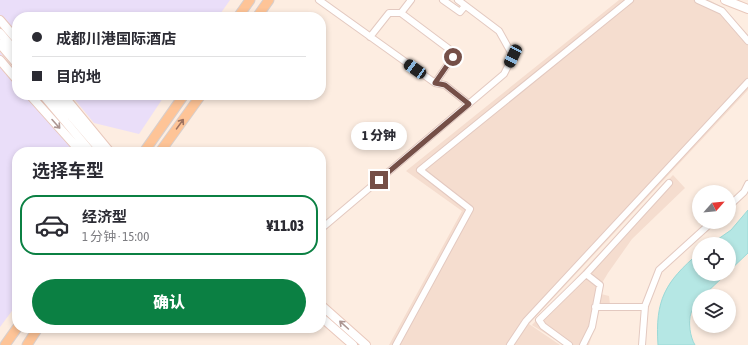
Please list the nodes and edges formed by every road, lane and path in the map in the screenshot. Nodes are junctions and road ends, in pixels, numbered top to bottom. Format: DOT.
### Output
graph roads {
  1 [pos="250,0"];
  2 [pos="269,0"];
  3 [pos="319,0"];
  4 [pos="410,0"];
  5 [pos="443,0"];
  6 [pos="458,0"];
  7 [pos="630,0"];
  8 [pos="698,0"];
  9 [pos="725,0"];
  10 [pos="465,6"];
  11 [pos="748,9"];
  12 [pos="242,12"];
  13 [pos="261,12"];
  14 [pos="401,12"];
  15 [pos="0,20"];
  16 [pos="0,33"];
  17 [pos="12,34"];
  18 [pos="370,38"];
  19 [pos="748,41"];
  20 [pos="0,44"];
  21 [pos="12,47"];
  22 [pos="12,58"];
  23 [pos="0,60"];
  24 [pos="12,74"];
  25 [pos="748,82"];
  26 [pos="435,83"];
  27 [pos="34,100"];
  28 [pos="47,100"];
  29 [pos="57,100"];
  30 [pos="67,100"];
  31 [pos="180,100"];
  32 [pos="197,100"];
  33 [pos="469,104"];
  34 [pos="77,147"];
  35 [pos="87,147"];
  36 [pos="98,147"];
  37 [pos="106,147"];
  38 [pos="148,147"];
  39 [pos="164,147"];
  40 [pos="669,183"];
  41 [pos="748,184"];
  42 [pos="736,199"];
  43 [pos="326,225"];
  44 [pos="704,229"];
  45 [pos="586,274"];
  46 [pos="596,307"];
  47 [pos="645,307"];
  48 [pos="326,310"];
  49 [pos="326,321"];
  50 [pos="13,333"];
  51 [pos="35,333"];
  52 [pos="5,345"];
  53 [pos="27,345"];
  54 [pos="353,345"];
  55 [pos="366,345"];
  56 [pos="396,345"];
  57 [pos="510,345"];
  58 [pos="568,345"];
  59 [pos="583,345"];
  60 [pos="642,345"];
  1 -- 12 [label="main road"];
  2 -- 13 [label="main road"];
  3 -- 18 [label="street"];
  4 -- 14 [label="street"];
  5 -- 10 [label="street"];
  6 -- 10 [label="street"];
  7 -- 56 [label="street"];
  8 -- 19 [label="street"];
  9 -- 11 [label="main road"];
  10 -- 33 [label="street"];
  14 -- 18 [label="street"];
  14 -- 26 [label="street"];
  15 -- 17 [label="main road"];
  16 -- 21 [label="main road"];
  18 -- 26 [label="street"];
  20 -- 22 [label="main road"];
  23 -- 24 [label="main road"];
  25 -- 57 [label="street"];
  26 -- 33 [label="street"];
  27 -- 34 [label="main road, one-way"];
  28 -- 35 [label="main road"];
  29 -- 36 [label="main road"];
  30 -- 37 [label="main road"];
  31 -- 38 [label="main road"];
  39 -- 32 [label="main road, one-way"];
  33 -- 43 [label="street"];
  40 -- 45 [label="street"];
  41 -- 42 [label="street"];
  44 -- 47 [label="street"];
  45 -- 46 [label="street"];
  45 -- 58 [label="street"];
  46 -- 47 [label="street"];
  46 -- 59 [label="street"];
  47 -- 60 [label="street"];
  55 -- 48 [label="main road, one-way"];
  49 -- 54 [label="main road"];
  50 -- 52 [label="main road"];
  51 -- 53 [label="main road"];
}
